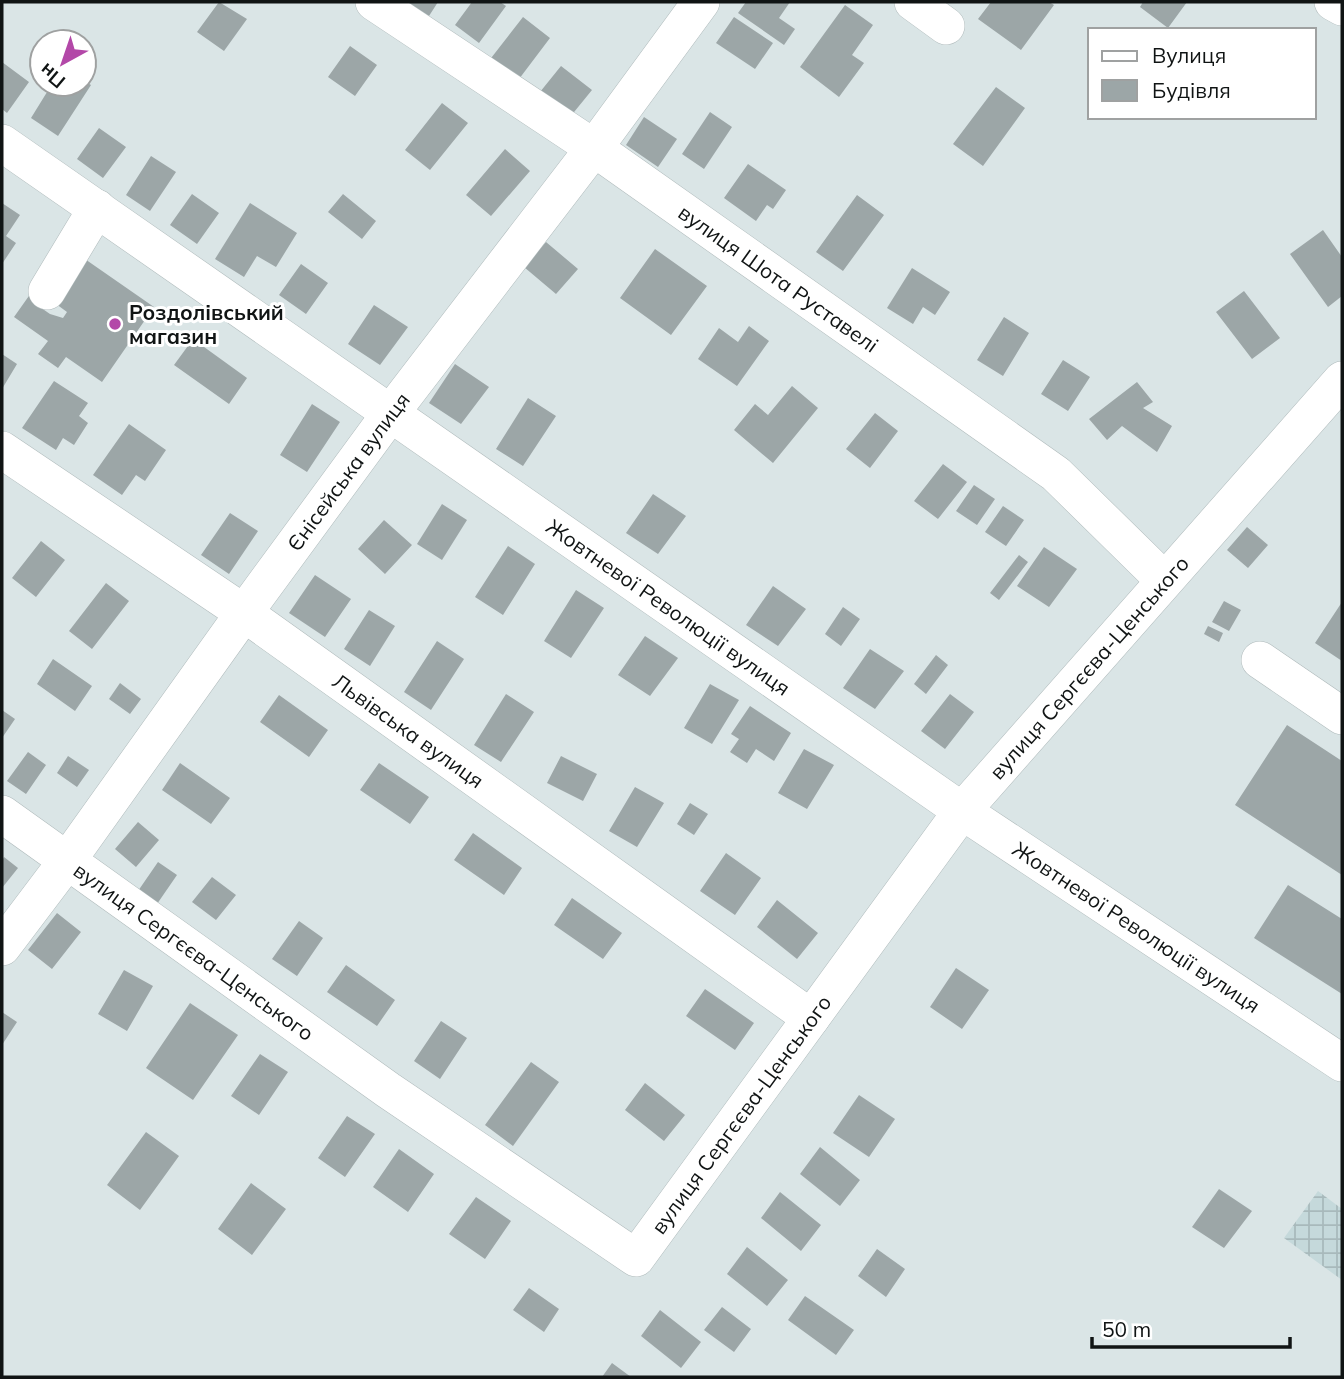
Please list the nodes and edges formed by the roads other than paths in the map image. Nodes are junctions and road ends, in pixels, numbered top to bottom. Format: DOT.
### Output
graph roads {
  1 [pos="374,2"];
  2 [pos="701,2"];
  3 [pos="913,2"];
  4 [pos="1334,2"];
  5 [pos="1342,7"];
  6 [pos="946,26"];
  7 [pos="2,143"];
  8 [pos="594,148"];
  9 [pos="97,208"];
  10 [pos="47,291"];
  11 [pos="1342,380"];
  12 [pos="390,414"];
  13 [pos="2,450"];
  14 [pos="1164,580"];
  15 [pos="244,613"];
  16 [pos="1260,660"];
  17 [pos="1342,716"];
  18 [pos="962,811"];
  19 [pos="2,814"];
  20 [pos="67,861"];
  21 [pos="2,947"];
  22 [pos="811,1018"];
  23 [pos="1340,1058"];
  1 -- 8 [label="street, вулиця Шота Руставелі"];
  2 -- 8 [label="street, Єнісейська вулиця"];
  3 -- 6 [label="street"];
  4 -- 5 [label="street"];
  7 -- 9 [label="street, Жовтневої Революції вулиця"];
  8 -- 12 [label="street, Єнісейська вулиця"];
  8 -- 14 [label="street, вулиця Шота Руставелі"];
  9 -- 10 [label="street"];
  9 -- 12 [label="street, Жовтневої Революції вулиця"];
  11 -- 14 [label="street, вулиця Сергєєва-Ценського"];
  12 -- 15 [label="street, Єнісейська вулиця"];
  12 -- 18 [label="street, Жовтневої Революції вулиця"];
  13 -- 15 [label="street, Львівська вулиця"];
  14 -- 18 [label="street, вулиця Сергєєва-Ценського"];
  15 -- 20 [label="street, Єнісейська вулиця"];
  15 -- 22 [label="street, Львівська вулиця"];
  16 -- 17 [label="street"];
  18 -- 22 [label="street, вулиця Сергєєва-Ценського"];
  18 -- 23 [label="street, Жовтневої Революції вулиця"];
  19 -- 20 [label="street, вулиця Сергєєва-Ценського"];
  20 -- 21 [label="street, Єнісейська вулиця"];
  20 -- 22 [label="street, вулиця Сергєєва-Ценського"];
}
